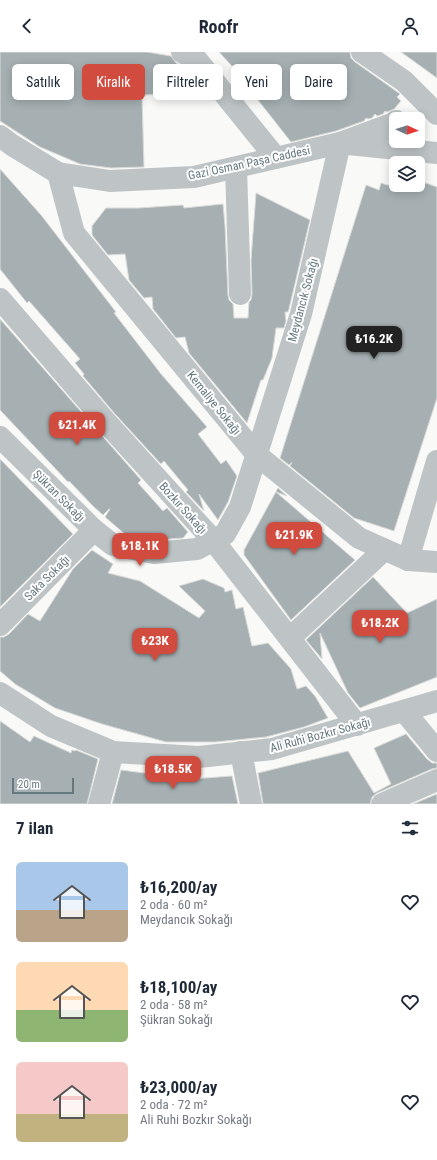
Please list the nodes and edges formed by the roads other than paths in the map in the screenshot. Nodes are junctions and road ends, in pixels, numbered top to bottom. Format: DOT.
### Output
graph roads {
  1 [pos="182,52"];
  2 [pos="362,52"];
  3 [pos="404,81"];
  4 [pos="403,112"];
  5 [pos="437,114"];
  6 [pos="389,125"];
  7 [pos="0,136"];
  8 [pos="340,143"];
  9 [pos="437,153"];
  10 [pos="276,158"];
  11 [pos="236,168"];
  12 [pos="58,173"];
  13 [pos="240,294"];
  14 [pos="0,299"];
  15 [pos="0,437"];
  16 [pos="256,455"];
  17 [pos="437,461"];
  18 [pos="94,530"];
  19 [pos="213,540"];
  20 [pos="384,550"];
  21 [pos="408,560"];
  22 [pos="437,562"];
  23 [pos="0,625"];
  24 [pos="290,638"];
  25 [pos="0,693"];
  26 [pos="437,701"];
  27 [pos="404,711"];
  28 [pos="357,725"];
  29 [pos="437,751"];
  30 [pos="113,752"];
  31 [pos="241,752"];
  32 [pos="437,780"];
  33 [pos="99,804"];
  34 [pos="252,804"];
  35 [pos="382,804"];
  1 -- 10 [label="street"];
  2 -- 3 [label="street"];
  3 -- 4 [label="street"];
  3 -- 5 [label="street"];
  6 -- 8 [label="street"];
  7 -- 12 [label="street, Gazi Osman Paşa Caddesi"];
  8 -- 9 [label="street"];
  8 -- 10 [label="street, Gazi Osman Paşa Caddesi"];
  8 -- 16 [label="street, Meydancık Sokağı"];
  10 -- 11 [label="street, Gazi Osman Paşa Caddesi"];
  11 -- 12 [label="street, Gazi Osman Paşa Caddesi"];
  11 -- 13 [label="street"];
  12 -- 16 [label="street, Kemaliye Sokağı"];
  14 -- 19 [label="street, Bozkır Sokağı"];
  15 -- 18 [label="street, Şükran Sokağı"];
  16 -- 19 [label="street, Şükran Sokağı"];
  16 -- 20 [label="street, Kemaliye Sokağı"];
  17 -- 21 [label="street"];
  18 -- 19 [label="street, Şükran Sokağı"];
  18 -- 23 [label="street, Saka Sokağı"];
  19 -- 24 [label="street, Bozkır Sokağı"];
  20 -- 21 [label="street, Kemaliye Sokağı"];
  20 -- 24 [label="street"];
  21 -- 22 [label="street, Kemaliye Sokağı"];
  24 -- 28 [label="street, Bozkır Sokağı"];
  25 -- 30 [label="street, Ali Ruhi Bozkır Sokağı"];
  26 -- 27 [label="street, Ali Ruhi Bozkır Sokağı"];
  27 -- 28 [label="street, Ali Ruhi Bozkır Sokağı"];
  27 -- 29 [label="street"];
  28 -- 31 [label="street, Ali Ruhi Bozkır Sokağı"];
  30 -- 31 [label="street, Ali Ruhi Bozkır Sokağı"];
  30 -- 33 [label="street"];
  31 -- 34 [label="street"];
  32 -- 35 [label="street"];
}
